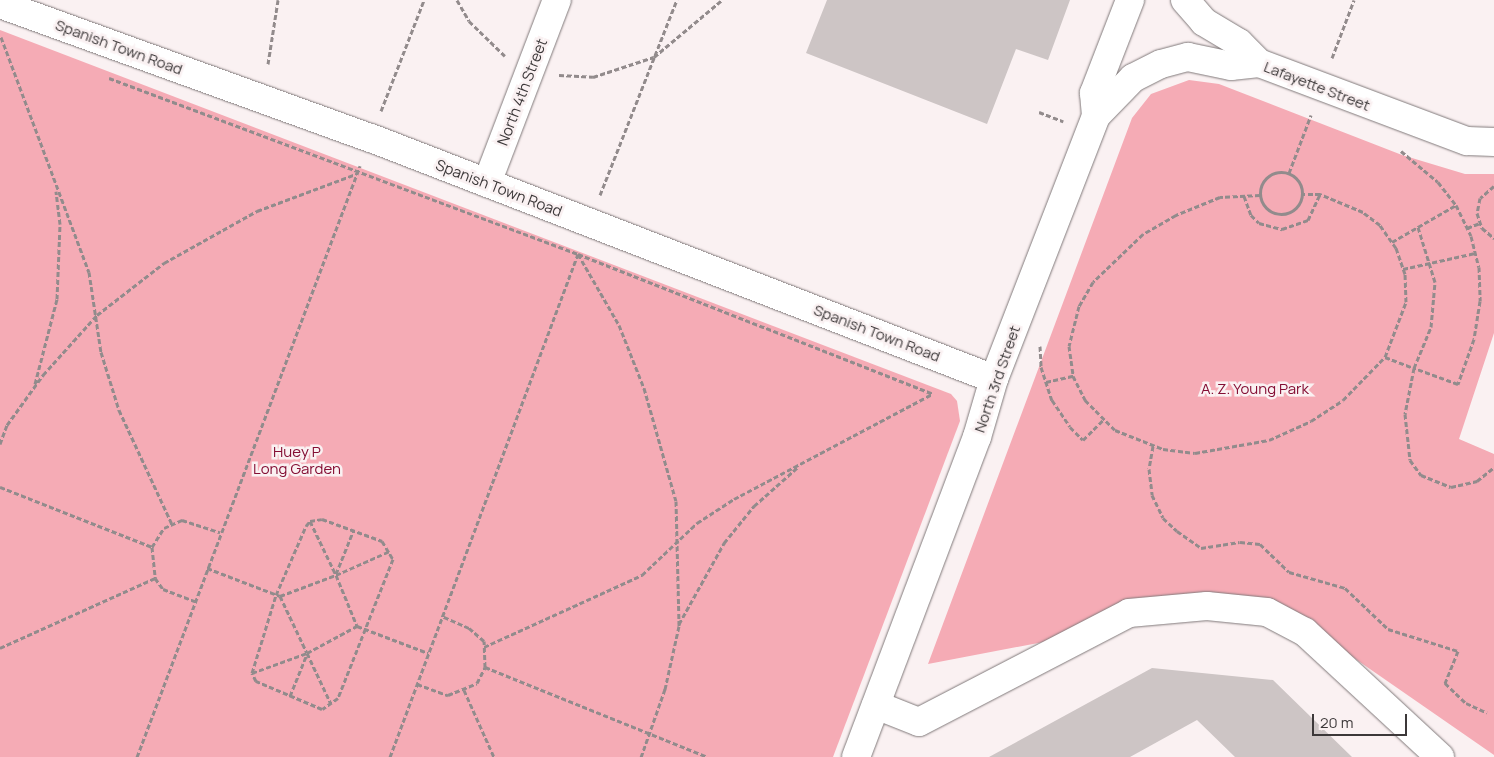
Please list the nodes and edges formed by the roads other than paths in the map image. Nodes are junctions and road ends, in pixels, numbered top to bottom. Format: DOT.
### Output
graph roads {
  1 [pos="556,0"];
  2 [pos="1130,0"];
  3 [pos="1185,0"];
  4 [pos="0,4"];
  5 [pos="1259,63"];
  6 [pos="1085,120"];
  7 [pos="1494,142"];
  8 [pos="487,183"];
  9 [pos="994,379"];
  10 [pos="876,705"];
  11 [pos="856,757"];
  12 [pos="1440,757"];
  1 -- 8 [label="street, North 4th Street"];
  2 -- 6 [label="street, North 3rd Street"];
  3 -- 5 [label="street"];
  4 -- 8 [label="street, Spanish Town Road"];
  5 -- 6 [label="street, Lafayette Street"];
  5 -- 7 [label="street, Lafayette Street"];
  6 -- 9 [label="street, North 3rd Street"];
  8 -- 9 [label="street, Spanish Town Road"];
  9 -- 10 [label="street, North 3rd Street"];
  10 -- 11 [label="street, North 3rd Street"];
  10 -- 12 [label="street"];
}
